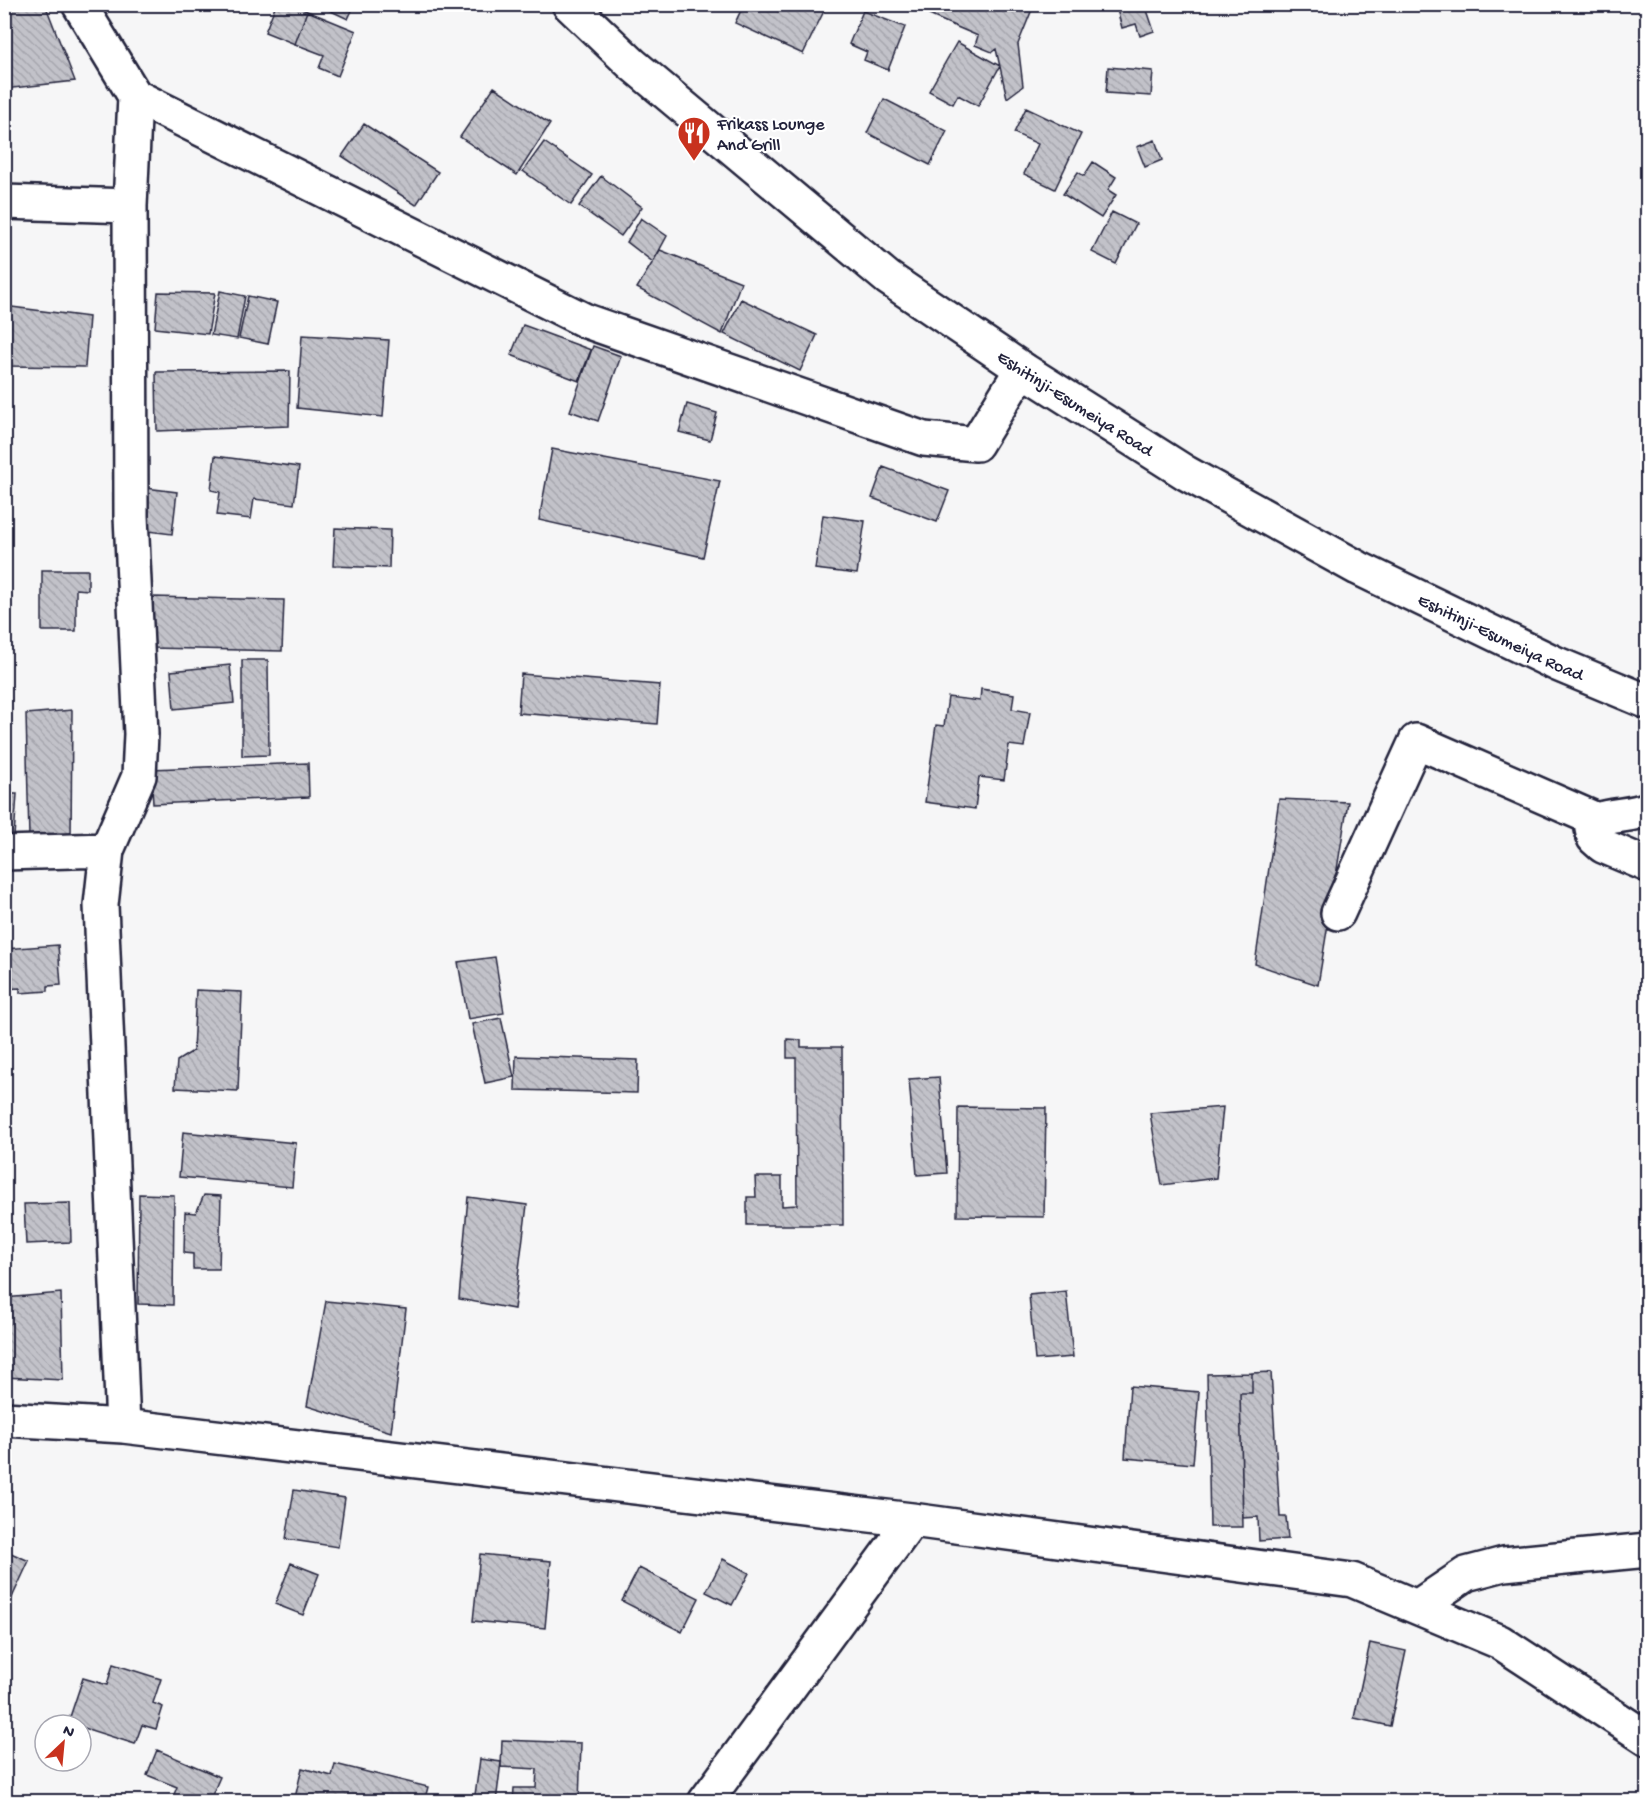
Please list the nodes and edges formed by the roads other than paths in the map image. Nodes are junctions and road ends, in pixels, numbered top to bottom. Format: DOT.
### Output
graph roads {
  1 [pos="79,4"];
  2 [pos="569,4"];
  3 [pos="135,96"];
  4 [pos="4,202"];
  5 [pos="130,206"];
  6 [pos="1022,369"];
  7 [pos="1647,702"];
  8 [pos="1647,809"];
  9 [pos="1597,820"];
  10 [pos="107,850"];
  11 [pos="4,853"];
  12 [pos="1647,865"];
  13 [pos="1338,913"];
  14 [pos="4,1419"];
  15 [pos="123,1426"];
  16 [pos="912,1520"];
  17 [pos="1647,1551"];
  18 [pos="1417,1607"];
  19 [pos="1647,1739"];
  20 [pos="705,1802"];
  1 -- 3 [label="main road"];
  2 -- 6 [label="main road, Eshitinji-Esumeiya Road"];
  3 -- 5 [label="main road"];
  3 -- 6 [label="main road"];
  4 -- 5 [label="main road"];
  5 -- 10 [label="main road"];
  6 -- 7 [label="main road, Eshitinji-Esumeiya Road"];
  8 -- 9 [label="main road"];
  9 -- 12 [label="main road"];
  9 -- 13 [label="main road"];
  10 -- 11 [label="main road"];
  10 -- 15 [label="main road"];
  14 -- 15 [label="main road"];
  15 -- 16 [label="main road"];
  16 -- 18 [label="main road"];
  16 -- 20 [label="main road"];
  17 -- 18 [label="main road"];
  18 -- 19 [label="main road"];
}
